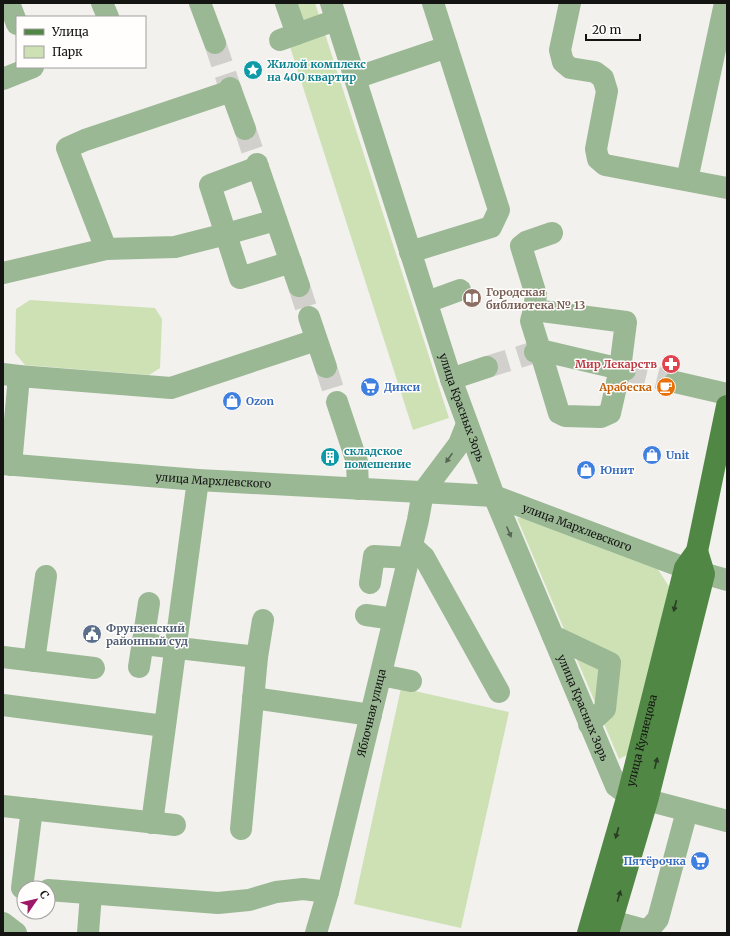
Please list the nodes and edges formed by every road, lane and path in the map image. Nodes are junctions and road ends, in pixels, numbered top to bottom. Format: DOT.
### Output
graph roads {
  1 [pos="9,3"];
  2 [pos="102,3"];
  3 [pos="200,3"];
  4 [pos="286,3"];
  5 [pos="432,3"];
  6 [pos="570,3"];
  7 [pos="725,3"];
  8 [pos="334,12"];
  9 [pos="108,16"];
  10 [pos="16,21"];
  11 [pos="214,43"];
  12 [pos="447,47"];
  13 [pos="31,68"];
  14 [pos="355,78"];
  15 [pos="3,79"];
  16 [pos="245,129"];
  17 [pos="687,180"];
  18 [pos="727,188"];
  19 [pos="276,220"];
  20 [pos="552,233"];
  21 [pos="226,234"];
  22 [pos="106,249"];
  23 [pos="410,252"];
  24 [pos="291,262"];
  25 [pos="3,273"];
  26 [pos="299,286"];
  27 [pos="460,290"];
  28 [pos="427,302"];
  29 [pos="534,310"];
  30 [pos="309,317"];
  31 [pos="316,340"];
  32 [pos="538,351"];
  33 [pos="326,367"];
  34 [pos="487,367"];
  35 [pos="623,370"];
  36 [pos="11,375"];
  37 [pos="451,379"];
  38 [pos="675,382"];
  39 [pos="727,394"];
  40 [pos="337,402"];
  41 [pos="727,406"];
  42 [pos="467,424"];
  43 [pos="7,465"];
  44 [pos="198,480"];
  45 [pos="358,489"];
  46 [pos="423,492"];
  47 [pos="494,496"];
  48 [pos="410,552"];
  49 [pos="695,564"];
  50 [pos="46,576"];
  51 [pos="727,580"];
  52 [pos="370,583"];
  53 [pos="150,603"];
  54 [pos="366,615"];
  55 [pos="394,619"];
  56 [pos="262,620"];
  57 [pos="553,636"];
  58 [pos="143,644"];
  59 [pos="175,648"];
  60 [pos="3,657"];
  61 [pos="257,657"];
  62 [pos="34,661"];
  63 [pos="139,667"];
  64 [pos="94,668"];
  65 [pos="381,675"];
  66 [pos="411,681"];
  67 [pos="499,692"];
  68 [pos="253,698"];
  69 [pos="3,705"];
  70 [pos="371,715"];
  71 [pos="589,724"];
  72 [pos="164,726"];
  73 [pos="637,798"];
  74 [pos="3,806"];
  75 [pos="32,809"];
  76 [pos="687,811"];
  77 [pos="727,821"];
  78 [pos="152,823"];
  79 [pos="175,825"];
  80 [pos="241,829"];
  81 [pos="18,880"];
  82 [pos="56,891"];
  83 [pos="328,892"];
  84 [pos="91,894"];
  85 [pos="3,923"];
  86 [pos="610,927"];
  87 [pos="16,933"];
  88 [pos="88,933"];
  89 [pos="316,933"];
  90 [pos="588,933"];
  1 -- 10 [label="street"];
  2 -- 9 [label="street"];
  3 -- 11 [label="street"];
  4 -- 8 [label="street"];
  5 -- 12 [label="street"];
  6 -- 17 [label="street"];
  7 -- 17 [label="street"];
  8 -- 14 [label="street, улица Красных Зорь"];
  12 -- 14 [label="street"];
  12 -- 23 [label="street"];
  13 -- 15 [label="street"];
  14 -- 23 [label="street, улица Красных Зорь"];
  16 -- 22 [label="street"];
  17 -- 18 [label="street"];
  19 -- 21 [label="street"];
  19 -- 21 [label="street"];
  19 -- 24 [label="street"];
  20 -- 29 [label="street"];
  21 -- 22 [label="street"];
  21 -- 24 [label="street"];
  22 -- 25 [label="street"];
  23 -- 28 [label="street, улица Красных Зорь"];
  24 -- 26 [label="street"];
  27 -- 28 [label="street"];
  28 -- 37 [label="street, улица Красных Зорь"];
  29 -- 32 [label="street"];
  29 -- 35 [label="street"];
  30 -- 31 [label="street"];
  31 -- 33 [label="street"];
  31 -- 36 [label="street"];
  32 -- 35 [label="street"];
  32 -- 35 [label="street"];
  34 -- 37 [label="street"];
  36 -- 43 [label="street"];
  37 -- 42 [label="street, улица Красных Зорь"];
  38 -- 39 [label="street"];
  40 -- 45 [label="street"];
  41 -- 49 [label="main road, улица Кузнецова"];
  42 -- 46 [label="street, one-way"];
  42 -- 47 [label="street, улица Красных Зорь"];
  43 -- 44 [label="street, улица Мархлевского"];
  44 -- 45 [label="street, улица Мархлевского"];
  44 -- 59 [label="street"];
  45 -- 46 [label="street, улица Мархлевского"];
  46 -- 47 [label="street, улица Мархлевского"];
  46 -- 48 [label="street, Яблочная улица"];
  47 -- 49 [label="street, улица Мархлевского"];
  47 -- 57 [label="street, улица Красных Зорь, one-way"];
  48 -- 52 [label="street"];
  48 -- 55 [label="street, Яблочная улица"];
  48 -- 67 [label="street"];
  49 -- 51 [label="street, улица Мархлевского"];
  49 -- 73 [label="main road, улица Кузнецова"];
  50 -- 62 [label="street"];
  53 -- 58 [label="street"];
  54 -- 55 [label="street"];
  55 -- 65 [label="street, Яблочная улица"];
  56 -- 61 [label="street"];
  57 -- 71 [label="street, улица Красных Зорь"];
  57 -- 71 [label="street"];
  58 -- 59 [label="street"];
  58 -- 63 [label="street"];
  59 -- 61 [label="street"];
  59 -- 72 [label="street"];
  60 -- 62 [label="street"];
  61 -- 68 [label="street"];
  62 -- 64 [label="street"];
  65 -- 66 [label="street"];
  65 -- 70 [label="street, Яблочная улица"];
  68 -- 70 [label="street"];
  68 -- 80 [label="street"];
  69 -- 72 [label="street"];
  70 -- 83 [label="street, Яблочная улица"];
  71 -- 73 [label="street, улица Красных Зорь"];
  72 -- 78 [label="street"];
  73 -- 76 [label="street"];
  86 -- 73 [label="main road, улица Кузнецова, one-way"];
  73 -- 90 [label="main road, улица Кузнецова, one-way"];
  74 -- 75 [label="street"];
  75 -- 78 [label="street"];
  75 -- 81 [label="street"];
  76 -- 77 [label="street"];
  76 -- 86 [label="street"];
  78 -- 79 [label="street"];
  82 -- 84 [label="street"];
  83 -- 84 [label="street"];
  83 -- 89 [label="street, Яблочная улица"];
  84 -- 88 [label="street"];
  85 -- 87 [label="street"];
}
